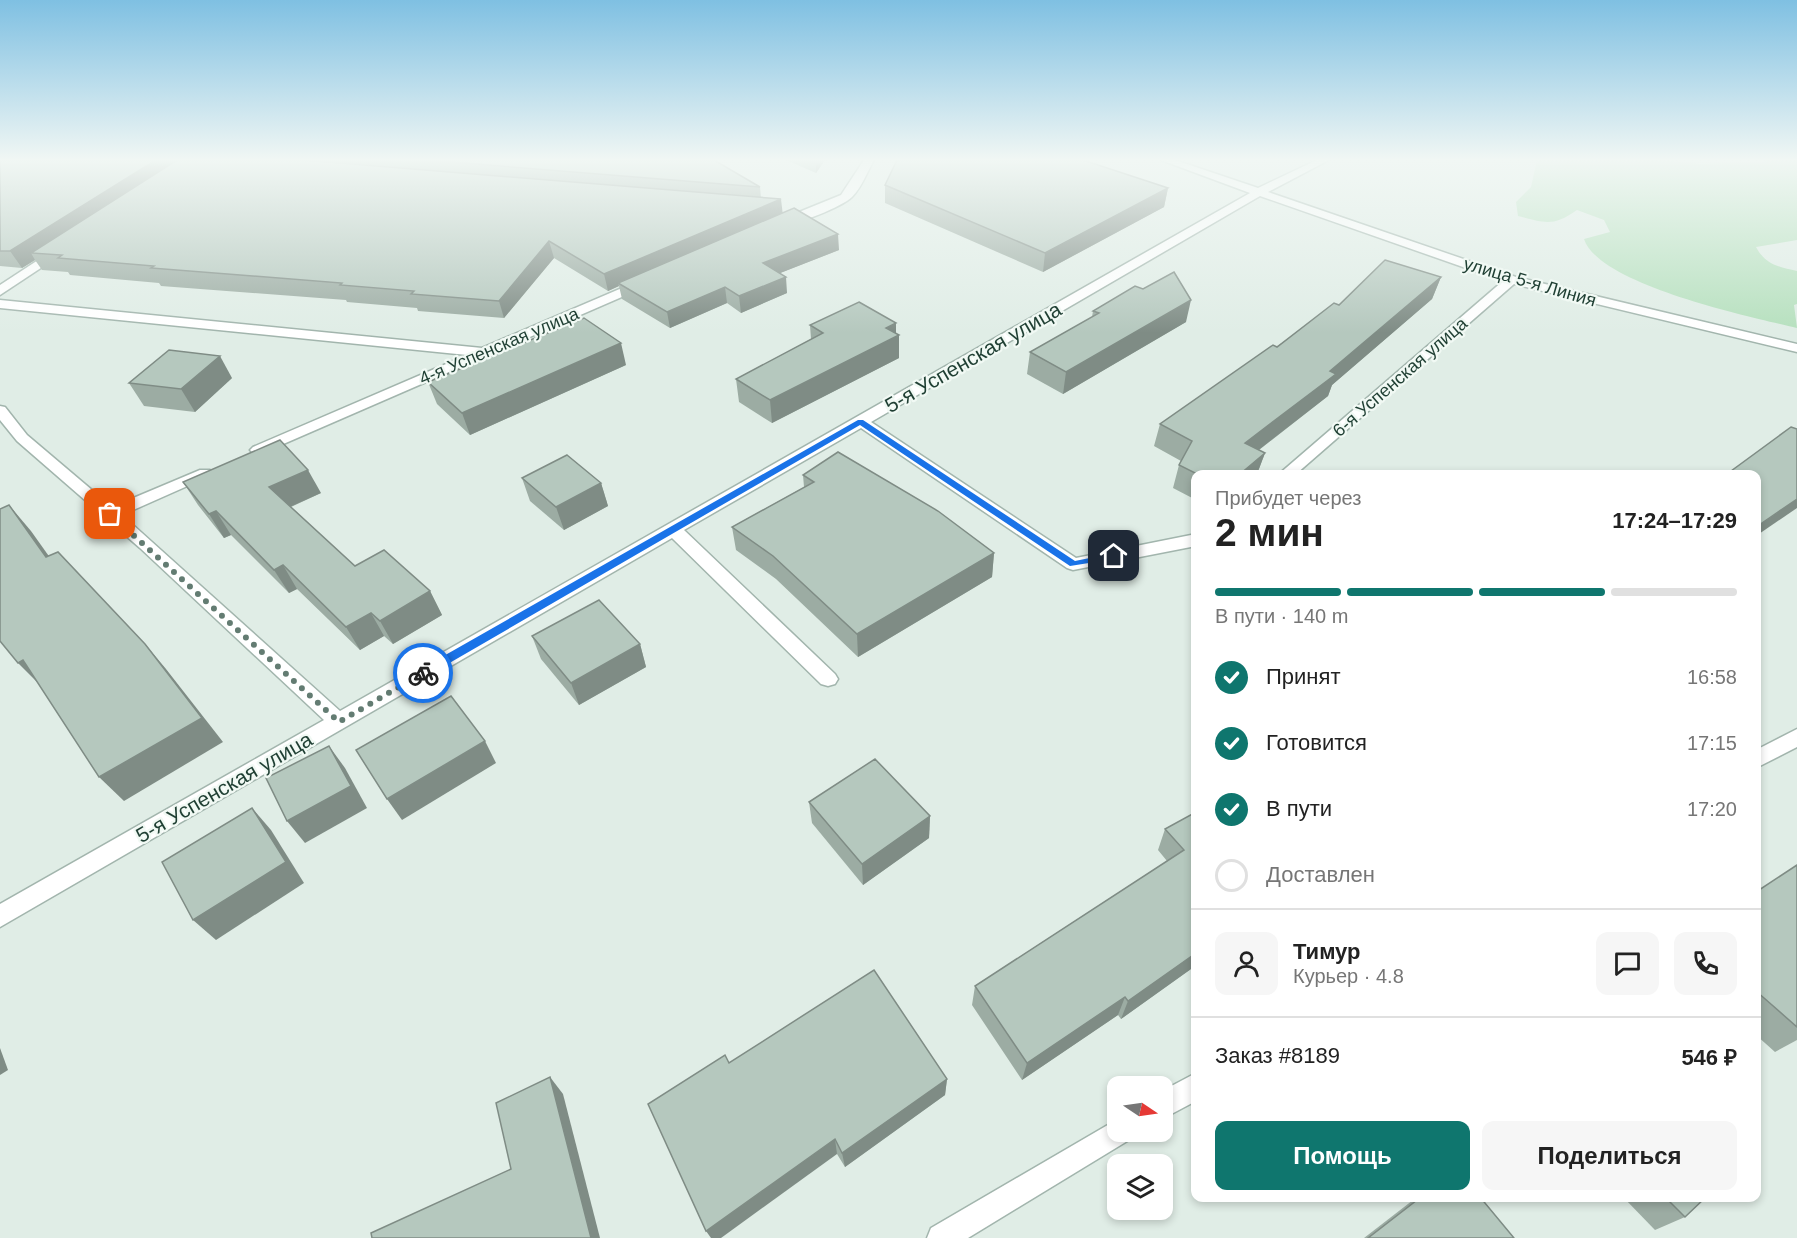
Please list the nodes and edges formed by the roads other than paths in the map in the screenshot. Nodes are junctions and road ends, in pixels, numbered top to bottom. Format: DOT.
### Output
graph roads {
  1 [pos="794,218"];
  2 [pos="1214,218"];
  3 [pos="1333,218"];
  4 [pos="764,231"];
  5 [pos="69,245"];
  6 [pos="656,278"];
  7 [pos="1512,280"];
  8 [pos="0,291"];
  9 [pos="0,304"];
  10 [pos="1797,348"];
  11 [pos="484,352"];
  12 [pos="0,410"];
  13 [pos="861,421"];
  14 [pos="242,457"];
  15 [pos="220,466"];
  16 [pos="1292,470"];
  17 [pos="110,514"];
  18 [pos="672,529"];
  19 [pos="1191,541"];
  20 [pos="828,679"];
  21 [pos="339,722"];
  22 [pos="1797,737"];
  23 [pos="1761,757"];
  24 [pos="0,916"];
  25 [pos="1191,1089"];
  26 [pos="1173,1100"];
  27 [pos="1107,1139"];
  28 [pos="941,1238"];
  1 -- 4 [label="street"];
  2 -- 13 [label="street, 5-я Успенская улица"];
  3 -- 7 [label="street, улица 5-я Линия"];
  5 -- 8 [label="street"];
  6 -- 11 [label="street, 4-я Успенская улица"];
  7 -- 10 [label="street, улица 5-я Линия"];
  7 -- 16 [label="street, 6-я Успенская улица"];
  9 -- 11 [label="street"];
  11 -- 14 [label="street, 4-я Успенская улица"];
  12 -- 17 [label="street"];
  13 -- 18 [label="street, 5-я Успенская улица"];
  13 -- 19 [label="street"];
  15 -- 17 [label="street"];
  17 -- 21 [label="street"];
  18 -- 20 [label="street"];
  18 -- 21 [label="street, 5-я Успенская улица"];
  21 -- 24 [label="street, 5-я Успенская улица"];
  22 -- 23 [label="street"];
  25 -- 26 [label="street"];
  27 -- 28 [label="street"];
}
